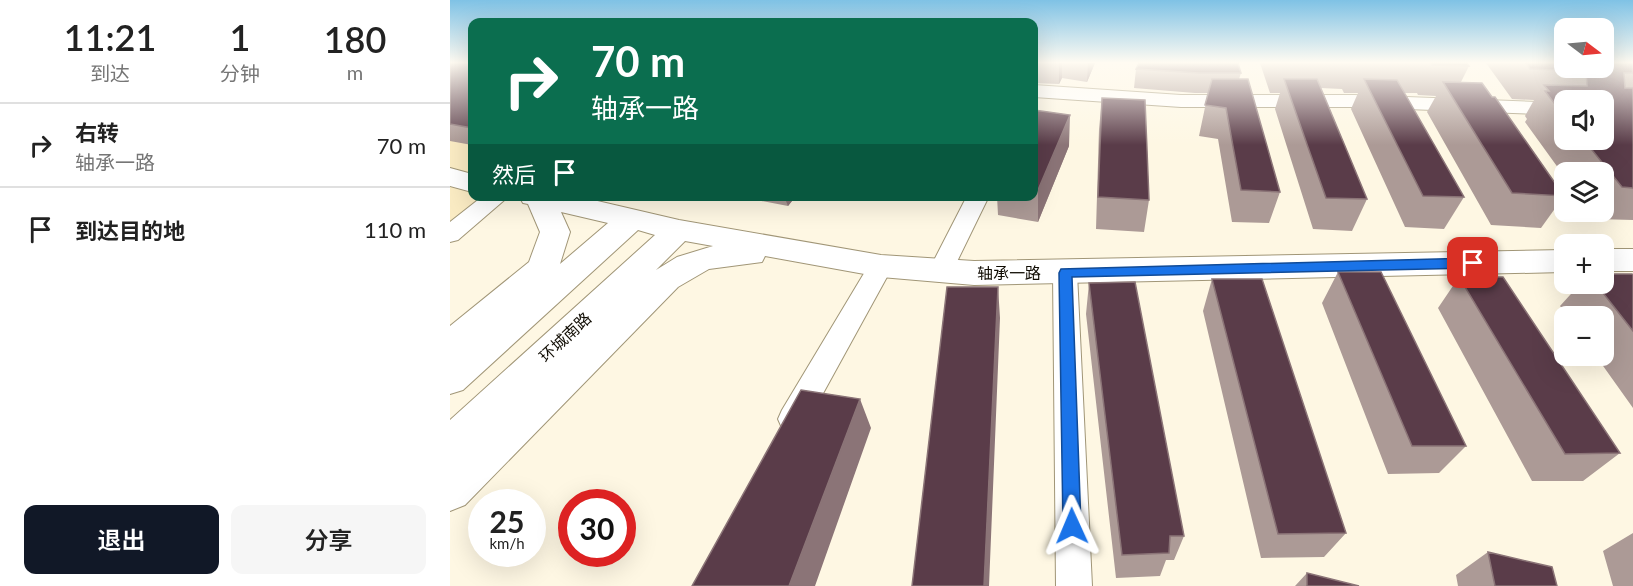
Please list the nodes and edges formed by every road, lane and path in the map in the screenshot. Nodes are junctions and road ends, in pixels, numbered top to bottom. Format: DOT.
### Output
graph roads {
  1 [pos="1038,91"];
  2 [pos="1554,109"];
  3 [pos="450,177"];
  4 [pos="468,182"];
  5 [pos="492,201"];
  6 [pos="538,201"];
  7 [pos="553,201"];
  8 [pos="976,201"];
  9 [pos="631,220"];
  10 [pos="679,230"];
  11 [pos="450,234"];
  12 [pos="804,252"];
  13 [pos="1614,260"];
  14 [pos="1633,260"];
  15 [pos="1554,261"];
  16 [pos="881,266"];
  17 [pos="941,270"];
  18 [pos="1065,273"];
  19 [pos="450,346"];
  20 [pos="450,379"];
  21 [pos="780,441"];
  22 [pos="450,445"];
  23 [pos="450,491"];
  24 [pos="1074,586"];
  1 -- 2 [label="street"];
  3 -- 4 [label="street"];
  5 -- 11 [label="street"];
  6 -- 19 [label="street"];
  7 -- 9 [label="street, 轴承一路"];
  8 -- 17 [label="street"];
  9 -- 10 [label="street, 轴承一路"];
  9 -- 20 [label="street"];
  10 -- 12 [label="street, 轴承一路"];
  10 -- 22 [label="street, 环城南路"];
  12 -- 16 [label="street, 轴承一路"];
  12 -- 23 [label="street"];
  13 -- 14 [label="street"];
  15 -- 18 [label="street, 轴承一路"];
  16 -- 17 [label="street, 轴承一路"];
  16 -- 21 [label="street"];
  17 -- 18 [label="street, 轴承一路"];
  18 -- 24 [label="street"];
}
